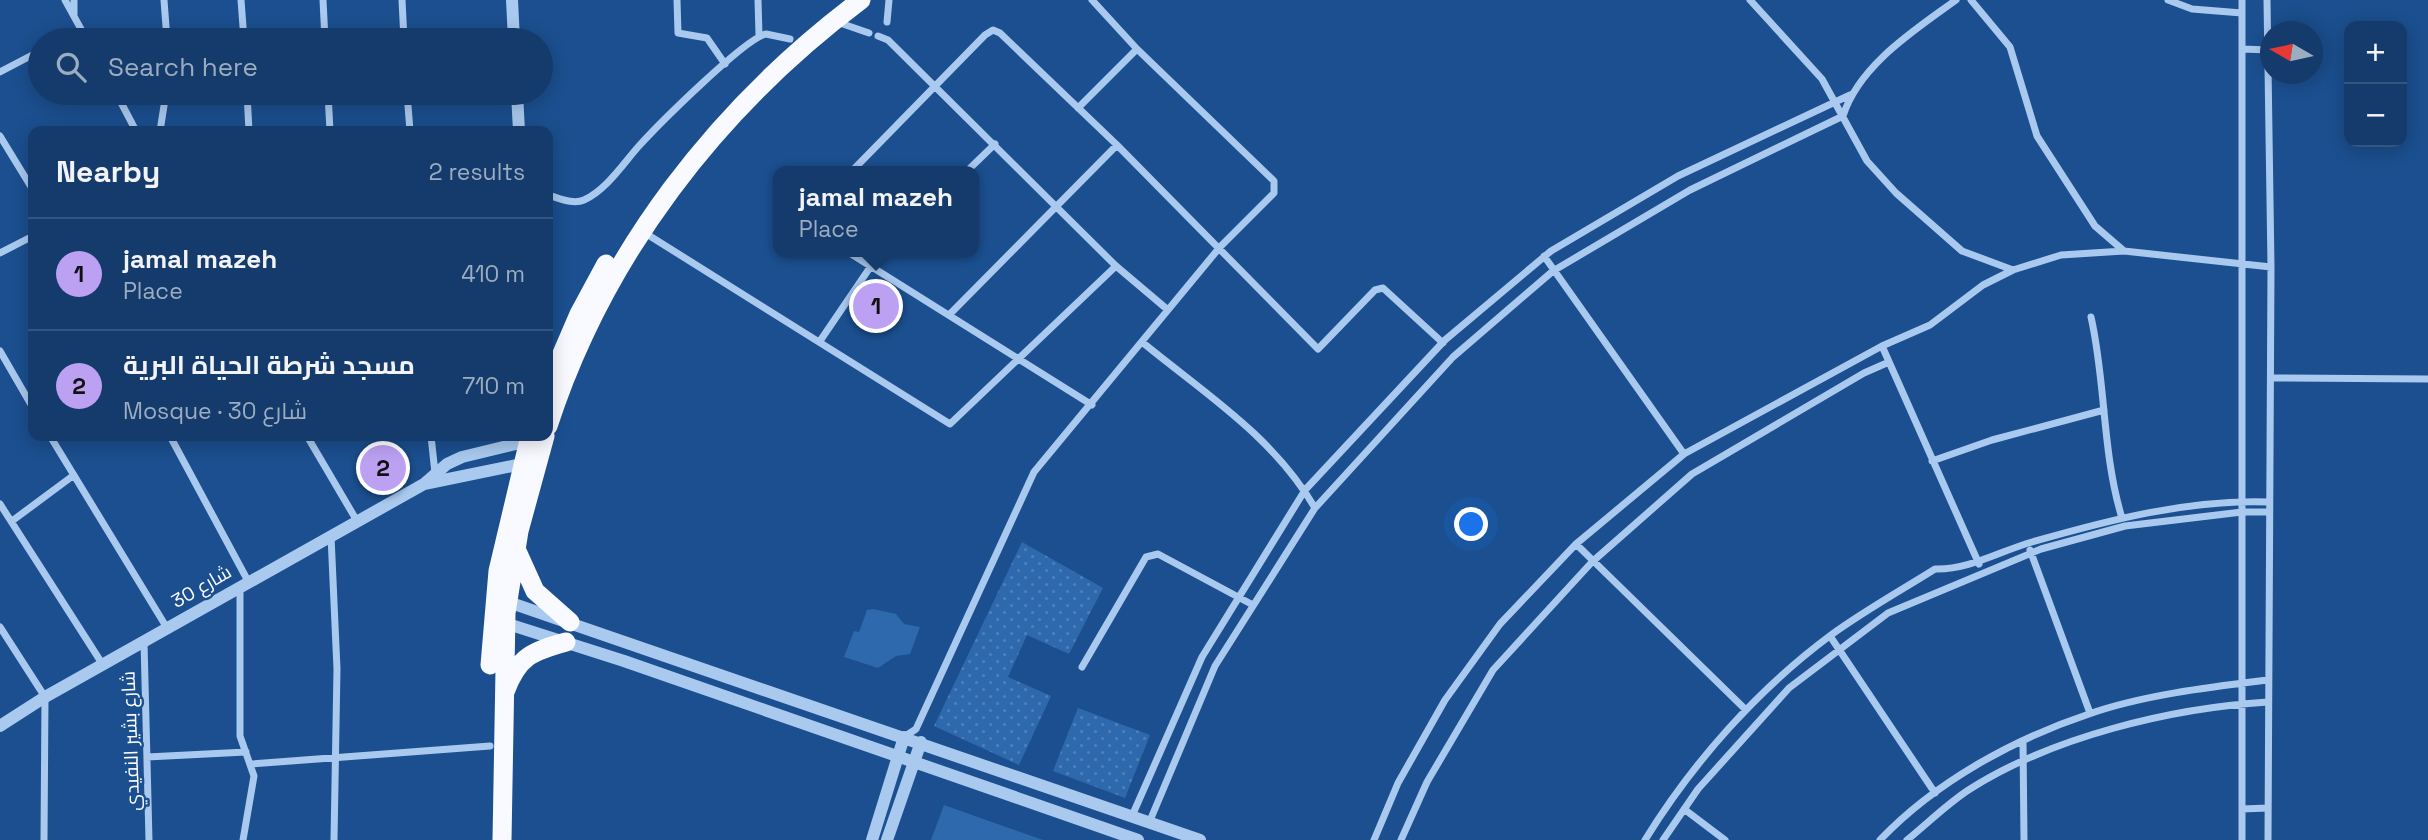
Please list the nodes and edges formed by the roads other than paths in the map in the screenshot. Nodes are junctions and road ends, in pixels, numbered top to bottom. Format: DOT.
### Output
graph roads {
  1 [pos="65,0"];
  2 [pos="74,0"];
  3 [pos="164,0"];
  4 [pos="242,0"];
  5 [pos="323,0"];
  6 [pos="402,0"];
  7 [pos="512,0"];
  8 [pos="677,0"];
  9 [pos="758,0"];
  10 [pos="839,0"];
  11 [pos="860,0"];
  12 [pos="889,0"];
  13 [pos="1092,0"];
  14 [pos="1750,0"];
  15 [pos="1956,0"];
  16 [pos="1971,0"];
  17 [pos="2168,0"];
  18 [pos="2242,0"];
  19 [pos="2267,0"];
  20 [pos="2242,13"];
  21 [pos="74,16"];
  22 [pos="834,20"];
  23 [pos="2268,21"];
  24 [pos="80,28"];
  25 [pos="166,28"];
  26 [pos="243,28"];
  27 [pos="324,28"];
  28 [pos="403,28"];
  29 [pos="513,28"];
  30 [pos="869,33"];
  31 [pos="759,35"];
  32 [pos="878,36"];
  33 [pos="790,39"];
  34 [pos="888,40"];
  35 [pos="1138,49"];
  36 [pos="2242,49"];
  37 [pos="2260,50"];
  38 [pos="28,57"];
  39 [pos="725,64"];
  40 [pos="0,72"];
  41 [pos="2269,84"];
  42 [pos="934,86"];
  43 [pos="1850,95"];
  44 [pos="1835,101"];
  45 [pos="122,105"];
  46 [pos="164,105"];
  47 [pos="248,105"];
  48 [pos="329,105"];
  49 [pos="408,105"];
  50 [pos="518,105"];
  51 [pos="1078,108"];
  52 [pos="1843,116"];
  53 [pos="133,126"];
  54 [pos="161,126"];
  55 [pos="249,126"];
  56 [pos="330,126"];
  57 [pos="410,126"];
  58 [pos="519,126"];
  59 [pos="0,136"];
  60 [pos="995,144"];
  61 [pos="1117,145"];
  62 [pos="857,166"];
  63 [pos="972,166"];
  64 [pos="1678,176"];
  65 [pos="28,182"];
  66 [pos="1683,194"];
  67 [pos="553,197"];
  68 [pos="1058,208"];
  69 [pos="642,231"];
  70 [pos="28,239"];
  71 [pos="1220,247"];
  72 [pos="2124,251"];
  73 [pos="0,253"];
  74 [pos="1544,256"];
  75 [pos="856,257"];
  76 [pos="881,257"];
  77 [pos="2242,261"];
  78 [pos="871,266"];
  79 [pos="1116,266"];
  80 [pos="2271,267"];
  81 [pos="2013,270"];
  82 [pos="1553,271"];
  83 [pos="1168,310"];
  84 [pos="949,315"];
  85 [pos="2091,317"];
  86 [pos="820,341"];
  87 [pos="1142,342"];
  88 [pos="1443,343"];
  89 [pos="1882,346"];
  90 [pos="0,351"];
  91 [pos="1017,358"];
  92 [pos="1889,362"];
  93 [pos="553,374"];
  94 [pos="2271,378"];
  95 [pos="2428,379"];
  96 [pos="28,399"];
  97 [pos="1091,405"];
  98 [pos="2104,410"];
  99 [pos="553,413"];
  100 [pos="53,441"];
  101 [pos="172,441"];
  102 [pos="310,441"];
  103 [pos="432,441"];
  104 [pos="523,441"];
  105 [pos="533,441"];
  106 [pos="534,441"];
  107 [pos="1684,454"];
  108 [pos="1932,461"];
  109 [pos="522,464"];
  110 [pos="435,473"];
  111 [pos="75,475"];
  112 [pos="424,484"];
  113 [pos="1305,490"];
  114 [pos="2242,501"];
  115 [pos="2269,502"];
  116 [pos="0,504"];
  117 [pos="1315,508"];
  118 [pos="2242,512"];
  119 [pos="2269,512"];
  120 [pos="2122,516"];
  121 [pos="12,521"];
  122 [pos="357,521"];
  123 [pos="2125,526"];
  124 [pos="331,536"];
  125 [pos="2028,543"];
  126 [pos="1576,544"];
  127 [pos="516,549"];
  128 [pos="2031,553"];
  129 [pos="1978,561"];
  130 [pos="1592,562"];
  131 [pos="1982,572"];
  132 [pos="244,584"];
  133 [pos="1240,596"];
  134 [pos="508,602"];
  135 [pos="1253,605"];
  136 [pos="570,622"];
  137 [pos="505,623"];
  138 [pos="0,627"];
  139 [pos="167,628"];
  140 [pos="1830,636"];
  141 [pos="144,642"];
  142 [pos="566,642"];
  143 [pos="1838,649"];
  144 [pos="103,665"];
  145 [pos="1082,667"];
  146 [pos="2268,680"];
  147 [pos="2242,683"];
  148 [pos="46,697"];
  149 [pos="502,699"];
  150 [pos="2268,702"];
  151 [pos="2242,704"];
  152 [pos="1746,710"];
  153 [pos="2090,713"];
  154 [pos="0,726"];
  155 [pos="916,729"];
  156 [pos="904,737"];
  157 [pos="2023,741"];
  158 [pos="921,742"];
  159 [pos="490,746"];
  160 [pos="246,752"];
  161 [pos="898,755"];
  162 [pos="147,757"];
  163 [pos="335,758"];
  164 [pos="914,761"];
  165 [pos="2024,761"];
  166 [pos="252,764"];
  167 [pos="993,768"];
  168 [pos="987,787"];
  169 [pos="1935,793"];
  170 [pos="882,804"];
  171 [pos="2268,807"];
  172 [pos="1684,809"];
  173 [pos="2242,809"];
  174 [pos="896,810"];
  175 [pos="1132,816"];
  176 [pos="1149,823"];
  177 [pos="1124,838"];
  178 [pos="44,840"];
  179 [pos="149,840"];
  180 [pos="243,840"];
  181 [pos="334,840"];
  182 [pos="490,840"];
  183 [pos="502,840"];
  184 [pos="872,840"];
  185 [pos="887,840"];
  186 [pos="1140,840"];
  187 [pos="1200,840"];
  188 [pos="1374,840"];
  189 [pos="1401,840"];
  190 [pos="1645,840"];
  191 [pos="1662,840"];
  192 [pos="1726,840"];
  193 [pos="1880,840"];
  194 [pos="1908,840"];
  195 [pos="2024,840"];
  196 [pos="2242,840"];
  197 [pos="2268,840"];
  1 -- 21 [label="street"];
  2 -- 21 [label="street"];
  3 -- 25 [label="street"];
  4 -- 26 [label="street"];
  5 -- 27 [label="street"];
  6 -- 28 [label="street"];
  7 -- 29 [label="street"];
  8 -- 39 [label="street"];
  9 -- 31 [label="street"];
  10 -- 33 [label="highway"];
  11 -- 22 [label="highway"];
  12 -- 34 [label="street"];
  13 -- 35 [label="street"];
  14 -- 44 [label="street"];
  15 -- 43 [label="street"];
  16 -- 72 [label="street"];
  17 -- 20 [label="street"];
  18 -- 20 [label="street"];
  19 -- 23 [label="street"];
  20 -- 36 [label="street"];
  21 -- 24 [label="street"];
  22 -- 30 [label="street"];
  22 -- 69 [label="highway"];
  31 -- 33 [label="street"];
  31 -- 39 [label="street"];
  32 -- 34 [label="street"];
  33 -- 93 [label="highway"];
  34 -- 42 [label="street"];
  35 -- 51 [label="street"];
  35 -- 71 [label="street"];
  36 -- 37 [label="street"];
  36 -- 77 [label="street"];
  38 -- 40 [label="street"];
  39 -- 67 [label="street"];
  41 -- 80 [label="street"];
  42 -- 51 [label="street"];
  42 -- 60 [label="street"];
  42 -- 62 [label="street"];
  43 -- 44 [label="street"];
  43 -- 52 [label="street"];
  44 -- 52 [label="street"];
  44 -- 64 [label="street"];
  45 -- 53 [label="street"];
  46 -- 54 [label="street"];
  47 -- 55 [label="street"];
  48 -- 56 [label="street"];
  49 -- 57 [label="street"];
  50 -- 58 [label="street"];
  51 -- 61 [label="street"];
  52 -- 66 [label="street"];
  52 -- 81 [label="street"];
  59 -- 65 [label="street"];
  60 -- 63 [label="street"];
  60 -- 68 [label="street"];
  61 -- 68 [label="street"];
  61 -- 71 [label="street"];
  64 -- 66 [label="street"];
  64 -- 74 [label="street"];
  66 -- 82 [label="street"];
  68 -- 79 [label="street"];
  68 -- 84 [label="street"];
  69 -- 86 [label="street"];
  69 -- 99 [label="highway"];
  70 -- 73 [label="street"];
  71 -- 83 [label="street"];
  71 -- 88 [label="street"];
  72 -- 77 [label="street"];
  72 -- 81 [label="street"];
  74 -- 82 [label="street"];
  74 -- 88 [label="street"];
  75 -- 78 [label="street"];
  76 -- 78 [label="street"];
  77 -- 80 [label="street"];
  77 -- 114 [label="street"];
  78 -- 84 [label="street"];
  78 -- 86 [label="street"];
  79 -- 83 [label="street"];
  79 -- 91 [label="street"];
  80 -- 94 [label="street"];
  81 -- 89 [label="street"];
  82 -- 107 [label="street"];
  82 -- 117 [label="street"];
  83 -- 87 [label="street"];
  84 -- 91 [label="street"];
  85 -- 98 [label="street"];
  86 -- 91 [label="street"];
  87 -- 97 [label="street"];
  87 -- 113 [label="street"];
  88 -- 113 [label="street"];
  89 -- 92 [label="street"];
  89 -- 107 [label="street"];
  90 -- 96 [label="street"];
  91 -- 97 [label="street"];
  92 -- 108 [label="street"];
  92 -- 130 [label="street"];
  94 -- 95 [label="street"];
  94 -- 115 [label="street"];
  97 -- 155 [label="street"];
  98 -- 108 [label="street"];
  98 -- 120 [label="street"];
  100 -- 111 [label="street"];
  101 -- 132 [label="street"];
  102 -- 122 [label="street"];
  103 -- 110 [label="street"];
  104 -- 110 [label="street, شارع 30"];
  105 -- 109 [label="highway"];
  106 -- 127 [label="highway"];
  107 -- 126 [label="street"];
  108 -- 129 [label="street"];
  109 -- 112 [label="street, شارع 30"];
  109 -- 159 [label="highway"];
  110 -- 112 [label="street, شارع 30"];
  111 -- 121 [label="street"];
  111 -- 139 [label="street"];
  112 -- 122 [label="street, شارع 30"];
  113 -- 117 [label="street"];
  113 -- 133 [label="street"];
  114 -- 115 [label="street"];
  114 -- 118 [label="street"];
  114 -- 120 [label="street"];
  115 -- 119 [label="street"];
  116 -- 121 [label="street"];
  117 -- 135 [label="street"];
  118 -- 119 [label="street"];
  118 -- 123 [label="street"];
  118 -- 147 [label="street"];
  119 -- 146 [label="street"];
  120 -- 123 [label="street"];
  120 -- 125 [label="street"];
  121 -- 144 [label="street"];
  122 -- 124 [label="street, شارع 30"];
  123 -- 128 [label="street"];
  124 -- 132 [label="street, شارع 30"];
  124 -- 163 [label="street"];
  125 -- 128 [label="street"];
  125 -- 129 [label="street"];
  126 -- 130 [label="street"];
  126 -- 188 [label="street"];
  127 -- 134 [label="highway"];
  127 -- 136 [label="highway"];
  128 -- 131 [label="street"];
  128 -- 153 [label="street"];
  129 -- 131 [label="street"];
  129 -- 140 [label="street"];
  130 -- 152 [label="street"];
  130 -- 189 [label="street"];
  131 -- 143 [label="street"];
  132 -- 139 [label="street, شارع 30"];
  132 -- 160 [label="street"];
  133 -- 135 [label="street"];
  133 -- 145 [label="street"];
  133 -- 175 [label="street"];
  134 -- 136 [label="street"];
  134 -- 137 [label="highway"];
  135 -- 176 [label="street"];
  136 -- 156 [label="street"];
  137 -- 142 [label="street"];
  137 -- 149 [label="highway"];
  138 -- 148 [label="street"];
  139 -- 141 [label="street, شارع 30"];
  140 -- 143 [label="street"];
  140 -- 152 [label="street"];
  141 -- 144 [label="street, شارع 30"];
  141 -- 162 [label="street, شارع بشير النفيدي"];
  142 -- 149 [label="highway"];
  142 -- 161 [label="street"];
  143 -- 169 [label="street"];
  143 -- 172 [label="street"];
  144 -- 148 [label="street, شارع 30"];
  146 -- 147 [label="street"];
  146 -- 150 [label="street"];
  147 -- 151 [label="street"];
  147 -- 153 [label="street"];
  148 -- 154 [label="street, شارع 30"];
  148 -- 178 [label="street"];
  149 -- 183 [label="highway"];
  150 -- 151 [label="street"];
  150 -- 171 [label="street"];
  151 -- 165 [label="street"];
  151 -- 173 [label="street"];
  152 -- 190 [label="street"];
  153 -- 157 [label="street"];
  155 -- 156 [label="street"];
  155 -- 158 [label="street"];
  156 -- 158 [label="street"];
  156 -- 161 [label="street"];
  157 -- 165 [label="street"];
  157 -- 169 [label="street"];
  158 -- 164 [label="street"];
  158 -- 167 [label="street"];
  159 -- 163 [label="street"];
  159 -- 182 [label="highway"];
  160 -- 162 [label="street"];
  160 -- 166 [label="street"];
  161 -- 164 [label="street"];
  161 -- 170 [label="street"];
  162 -- 179 [label="street, شارع بشير النفيدي"];
  163 -- 166 [label="street"];
  163 -- 181 [label="street"];
  164 -- 168 [label="street"];
  164 -- 174 [label="street"];
  165 -- 194 [label="street"];
  165 -- 195 [label="street"];
  166 -- 180 [label="street"];
  167 -- 168 [label="street"];
  167 -- 175 [label="street"];
  168 -- 177 [label="street"];
  169 -- 193 [label="street"];
  170 -- 174 [label="street"];
  170 -- 184 [label="street"];
  171 -- 173 [label="street"];
  171 -- 197 [label="street"];
  172 -- 191 [label="street"];
  172 -- 192 [label="street"];
  173 -- 196 [label="street"];
  174 -- 185 [label="street"];
  175 -- 176 [label="street"];
  175 -- 177 [label="street"];
  176 -- 186 [label="street"];
  176 -- 187 [label="street"];
  177 -- 186 [label="street"];
}
